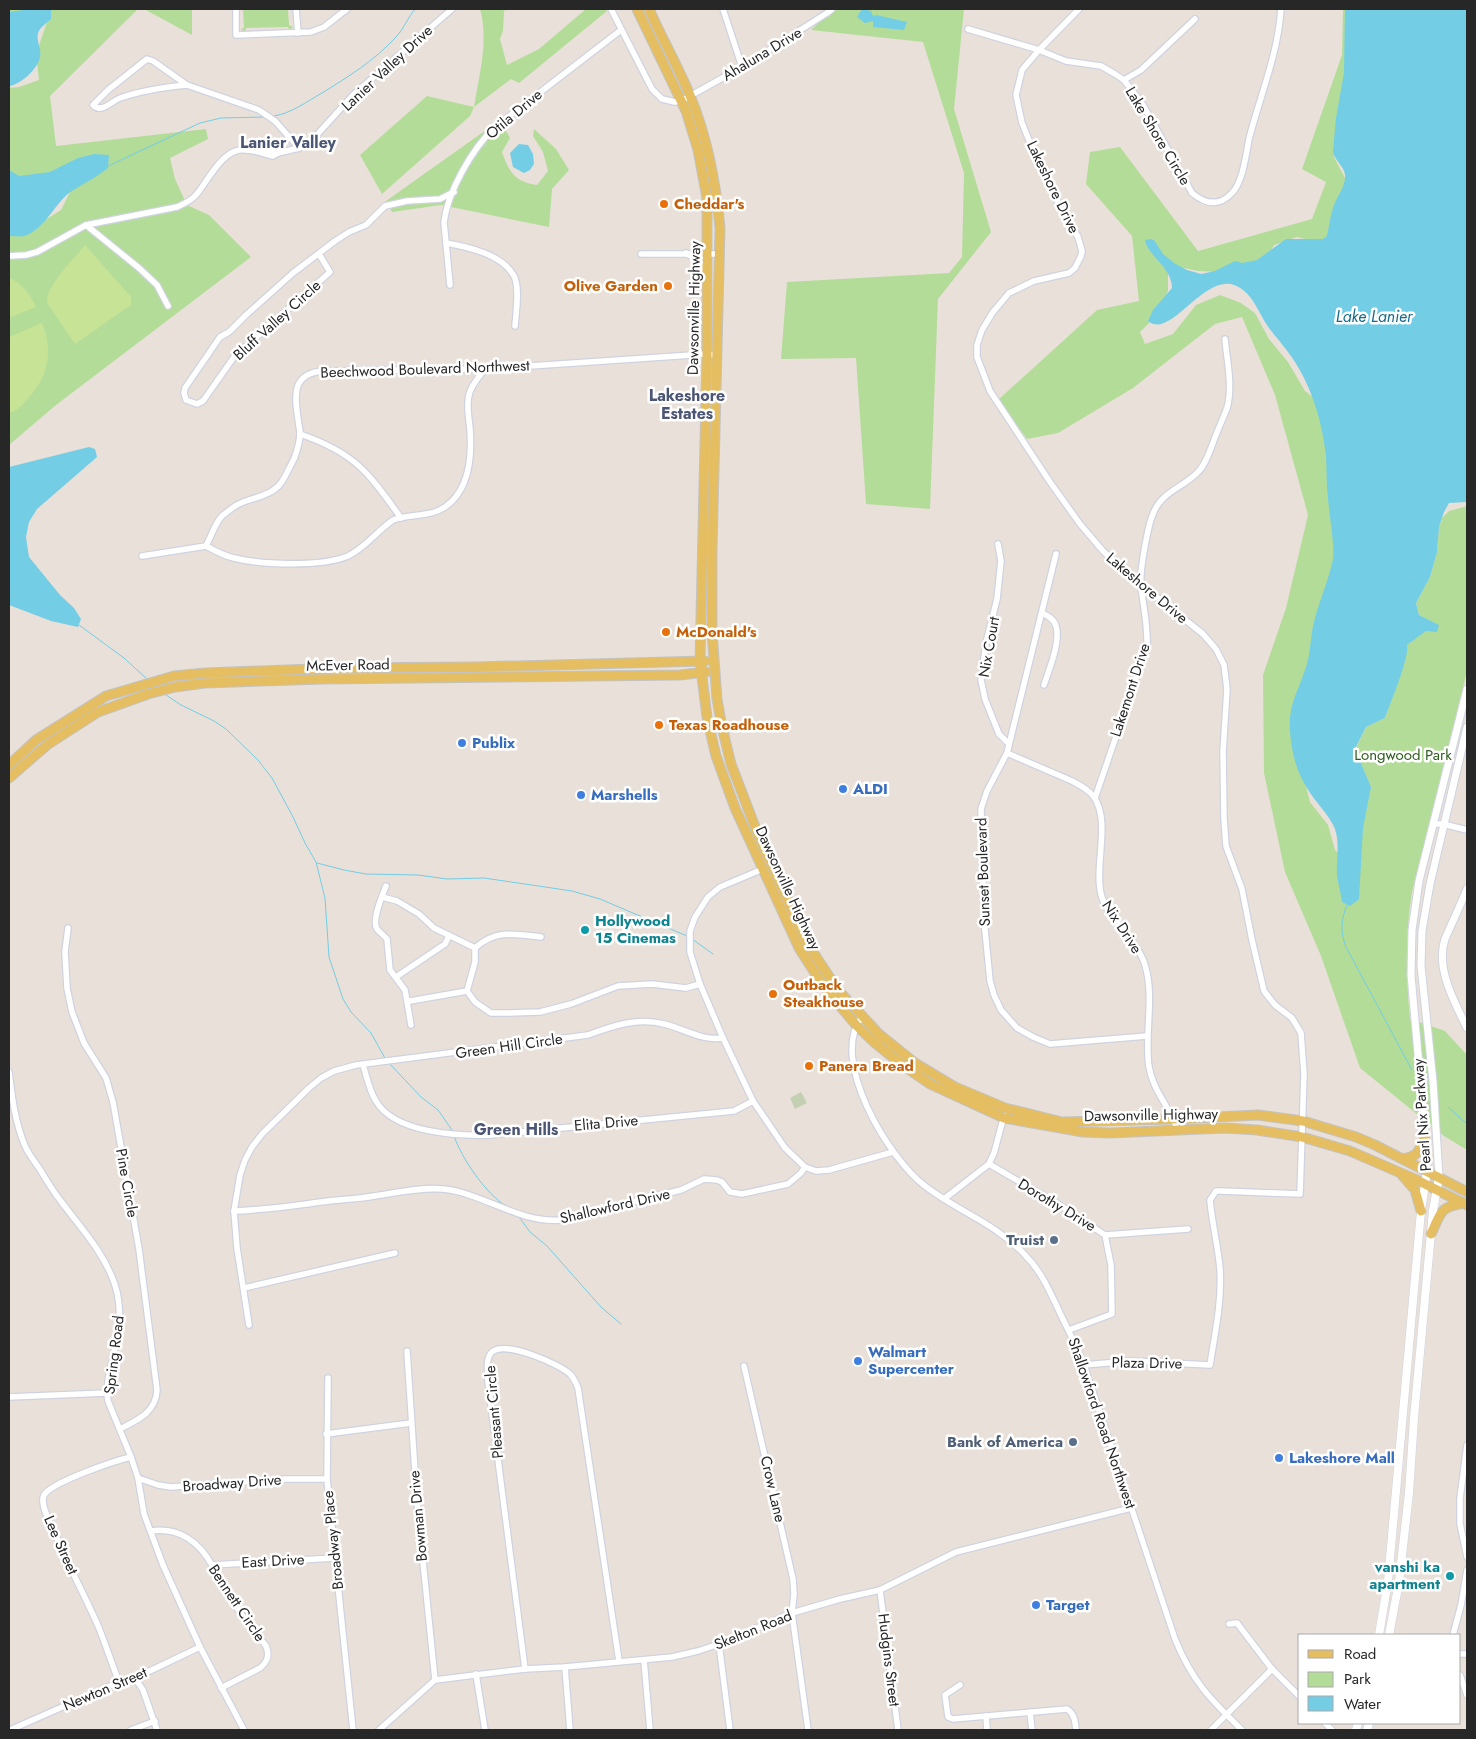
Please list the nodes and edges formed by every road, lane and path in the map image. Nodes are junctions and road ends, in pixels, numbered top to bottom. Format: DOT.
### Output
graph roads {
  1 [pos="236,9"];
  2 [pos="296,9"];
  3 [pos="347,9"];
  4 [pos="452,9"];
  5 [pos="611,9"];
  6 [pos="637,9"];
  7 [pos="649,9"];
  8 [pos="723,9"];
  9 [pos="832,9"];
  10 [pos="1078,9"];
  11 [pos="1281,9"];
  12 [pos="1195,19"];
  13 [pos="968,29"];
  14 [pos="622,30"];
  15 [pos="298,33"];
  16 [pos="1039,50"];
  17 [pos="742,67"];
  18 [pos="1124,80"];
  19 [pos="187,85"];
  20 [pos="690,96"];
  21 [pos="681,100"];
  22 [pos="299,148"];
  23 [pos="454,192"];
  24 [pos="86,225"];
  25 [pos="446,243"];
  26 [pos="708,253"];
  27 [pos="319,254"];
  28 [pos="641,254"];
  29 [pos="686,254"];
  30 [pos="719,254"];
  31 [pos="9,256"];
  32 [pos="708,278"];
  33 [pos="450,285"];
  34 [pos="168,306"];
  35 [pos="515,326"];
  36 [pos="1225,339"];
  37 [pos="712,354"];
  38 [pos="485,369"];
  39 [pos="300,434"];
  40 [pos="715,457"];
  41 [pos="704,458"];
  42 [pos="401,518"];
  43 [pos="998,544"];
  44 [pos="206,546"];
  45 [pos="1056,554"];
  46 [pos="142,556"];
  47 [pos="1141,585"];
  48 [pos="1042,613"];
  49 [pos="713,660"];
  50 [pos="700,661"];
  51 [pos="564,664"];
  52 [pos="714,672"];
  53 [pos="700,673"];
  54 [pos="498,676"];
  55 [pos="1044,685"];
  56 [pos="1467,689"];
  57 [pos="1467,727"];
  58 [pos="1009,744"];
  59 [pos="1007,753"];
  60 [pos="9,765"];
  61 [pos="9,778"];
  62 [pos="1095,798"];
  63 [pos="1434,824"];
  64 [pos="1443,824"];
  65 [pos="1467,830"];
  66 [pos="763,869"];
  67 [pos="386,886"];
  68 [pos="1467,889"];
  69 [pos="382,896"];
  70 [pos="68,928"];
  71 [pos="449,936"];
  72 [pos="541,937"];
  73 [pos="475,948"];
  74 [pos="396,977"];
  75 [pos="700,984"];
  76 [pos="467,991"];
  77 [pos="407,1000"];
  78 [pos="862,1016"];
  79 [pos="856,1024"];
  80 [pos="411,1025"];
  81 [pos="1467,1028"];
  82 [pos="1147,1036"];
  83 [pos="723,1038"];
  84 [pos="363,1065"];
  85 [pos="9,1072"];
  86 [pos="753,1101"];
  87 [pos="1005,1108"];
  88 [pos="1004,1118"];
  89 [pos="1174,1119"];
  90 [pos="1303,1121"];
  91 [pos="1178,1129"];
  92 [pos="1302,1137"];
  93 [pos="1425,1139"];
  94 [pos="893,1152"];
  95 [pos="1403,1159"];
  96 [pos="988,1164"];
  97 [pos="805,1167"];
  98 [pos="1427,1171"];
  99 [pos="1398,1172"];
  100 [pos="1439,1177"];
  101 [pos="1425,1184"];
  102 [pos="1437,1190"];
  103 [pos="1467,1192"];
  104 [pos="944,1199"];
  105 [pos="1466,1204"];
  106 [pos="234,1211"];
  107 [pos="1421,1211"];
  108 [pos="1188,1229"];
  109 [pos="1431,1234"];
  110 [pos="1105,1235"];
  111 [pos="395,1253"];
  112 [pos="244,1288"];
  113 [pos="249,1325"];
  114 [pos="1069,1330"];
  115 [pos="407,1351"];
  116 [pos="1210,1364"];
  117 [pos="1084,1365"];
  118 [pos="744,1366"];
  119 [pos="328,1378"];
  120 [pos="106,1393"];
  121 [pos="9,1397"];
  122 [pos="410,1423"];
  123 [pos="120,1429"];
  124 [pos="326,1434"];
  125 [pos="1467,1445"];
  126 [pos="131,1457"];
  127 [pos="138,1478"];
  128 [pos="327,1479"];
  129 [pos="1131,1508"];
  130 [pos="151,1531"];
  131 [pos="1467,1557"];
  132 [pos="335,1558"];
  133 [pos="212,1565"];
  134 [pos="1467,1570"];
  135 [pos="880,1590"];
  136 [pos="792,1613"];
  137 [pos="1228,1624"];
  138 [pos="1378,1634"];
  139 [pos="1389,1634"];
  140 [pos="1453,1634"];
  141 [pos="719,1644"];
  142 [pos="200,1647"];
  143 [pos="644,1660"];
  144 [pos="619,1661"];
  145 [pos="565,1667"];
  146 [pos="525,1669"];
  147 [pos="1272,1669"];
  148 [pos="476,1674"];
  149 [pos="135,1678"];
  150 [pos="1461,1678"];
  151 [pos="434,1680"];
  152 [pos="119,1682"];
  153 [pos="960,1685"];
  154 [pos="221,1688"];
  155 [pos="1298,1695"];
  156 [pos="1467,1695"];
  157 [pos="1030,1712"];
  158 [pos="1226,1715"];
  159 [pos="986,1716"];
  160 [pos="155,1722"];
  161 [pos="10,1730"];
  162 [pos="132,1730"];
  163 [pos="157,1730"];
  164 [pos="244,1730"];
  165 [pos="353,1730"];
  166 [pos="379,1730"];
  167 [pos="485,1730"];
  168 [pos="570,1730"];
  169 [pos="650,1730"];
  170 [pos="730,1730"];
  171 [pos="808,1730"];
  172 [pos="898,1730"];
  173 [pos="987,1730"];
  174 [pos="1032,1730"];
  175 [pos="1076,1730"];
  176 [pos="1211,1730"];
  177 [pos="1242,1730"];
  1 -- 15 [label="street"];
  2 -- 15 [label="street"];
  3 -- 15 [label="street"];
  4 -- 22 [label="street, Lanier Valley Drive"];
  5 -- 14 [label="street"];
  6 -- 21 [label="main road, Dawsonville Highway"];
  7 -- 20 [label="main road, Dawsonville Highway"];
  8 -- 17 [label="street"];
  9 -- 17 [label="street, Ahaluna Drive"];
  10 -- 16 [label="street"];
  11 -- 18 [label="street, Lake Shore Circle"];
  12 -- 18 [label="street"];
  13 -- 16 [label="street, Lake Shore Circle"];
  14 -- 21 [label="street"];
  14 -- 23 [label="street, Otila Drive"];
  16 -- 18 [label="street, Lake Shore Circle"];
  16 -- 47 [label="street, Lakeshore Drive"];
  17 -- 20 [label="street, Ahaluna Drive"];
  19 -- 19 [label="street"];
  19 -- 22 [label="street"];
  20 -- 21 [label="street, Ahaluna Drive"];
  20 -- 30 [label="main road, Dawsonville Highway"];
  21 -- 26 [label="main road, Dawsonville Highway"];
  22 -- 24 [label="street"];
  23 -- 25 [label="street, Otila Drive"];
  23 -- 27 [label="street, Bluff Valley Circle"];
  24 -- 31 [label="street"];
  24 -- 34 [label="street"];
  25 -- 33 [label="street, Otila Drive"];
  25 -- 35 [label="street"];
  26 -- 29 [label="street"];
  26 -- 30 [label="street"];
  26 -- 32 [label="main road, Dawsonville Highway"];
  27 -- 27 [label="street, Bluff Valley Circle"];
  28 -- 29 [label="street"];
  29 -- 32 [label="street"];
  30 -- 37 [label="main road, Dawsonville Highway"];
  32 -- 37 [label="main road, Dawsonville Highway"];
  36 -- 47 [label="street, Lakemont Drive"];
  37 -- 38 [label="street, Beechwood Boulevard Northwest"];
  37 -- 40 [label="main road, Dawsonville Highway"];
  37 -- 41 [label="main road, Dawsonville Highway"];
  38 -- 39 [label="street, Beechwood Boulevard Northwest"];
  38 -- 42 [label="street"];
  39 -- 42 [label="street"];
  39 -- 44 [label="street, Beechwood Boulevard Northwest"];
  40 -- 41 [label="main road"];
  40 -- 49 [label="main road, Dawsonville Highway"];
  41 -- 50 [label="main road, Dawsonville Highway"];
  42 -- 44 [label="street"];
  43 -- 58 [label="street, Nix Court"];
  44 -- 46 [label="street"];
  45 -- 48 [label="street, Sunset Boulevard"];
  47 -- 62 [label="street, Lakemont Drive"];
  47 -- 90 [label="street, Lakeshore Drive"];
  48 -- 55 [label="street"];
  48 -- 58 [label="street, Sunset Boulevard"];
  49 -- 50 [label="main road, McEver Road"];
  49 -- 52 [label="main road, Dawsonville Highway"];
  50 -- 51 [label="main road, McEver Road"];
  50 -- 53 [label="main road, Dawsonville Highway"];
  51 -- 54 [label="main road"];
  51 -- 60 [label="main road, McEver Road"];
  52 -- 53 [label="main road, McEver Road"];
  52 -- 78 [label="main road, Dawsonville Highway"];
  53 -- 54 [label="main road, McEver Road"];
  53 -- 66 [label="main road, Dawsonville Highway"];
  54 -- 61 [label="main road, McEver Road"];
  56 -- 63 [label="street, Pearl Nix Parkway"];
  57 -- 64 [label="street, Pearl Nix Parkway"];
  58 -- 59 [label="street, Sunset Boulevard"];
  59 -- 62 [label="street"];
  59 -- 82 [label="street, Sunset Boulevard"];
  62 -- 82 [label="street, Nix Drive"];
  63 -- 64 [label="street"];
  63 -- 93 [label="street, Pearl Nix Parkway"];
  64 -- 65 [label="street"];
  64 -- 100 [label="street, Pearl Nix Parkway"];
  66 -- 75 [label="street"];
  66 -- 79 [label="main road, Dawsonville Highway"];
  67 -- 69 [label="street"];
  68 -- 81 [label="street"];
  69 -- 71 [label="street"];
  69 -- 74 [label="street"];
  70 -- 123 [label="street, Pine Circle"];
  71 -- 73 [label="street"];
  71 -- 74 [label="street"];
  72 -- 73 [label="street"];
  73 -- 76 [label="street"];
  74 -- 77 [label="street"];
  75 -- 76 [label="street"];
  75 -- 83 [label="street"];
  76 -- 77 [label="street"];
  77 -- 80 [label="street"];
  78 -- 79 [label="street"];
  78 -- 87 [label="main road, Dawsonville Highway"];
  79 -- 88 [label="main road, Dawsonville Highway"];
  79 -- 94 [label="street, Shallowford Road Northwest"];
  82 -- 89 [label="street, Nix Drive"];
  83 -- 84 [label="street, Green Hill Circle"];
  83 -- 86 [label="street"];
  84 -- 86 [label="street, Elita Drive"];
  84 -- 106 [label="street, Green Hill Circle"];
  85 -- 120 [label="street, Spring Road"];
  86 -- 97 [label="street"];
  87 -- 88 [label="street"];
  87 -- 89 [label="main road, Dawsonville Highway"];
  88 -- 91 [label="main road, Dawsonville Highway"];
  88 -- 96 [label="street"];
  89 -- 90 [label="main road, Dawsonville Highway"];
  89 -- 91 [label="street, Nix Drive"];
  90 -- 92 [label="street, Lakeshore Drive"];
  90 -- 95 [label="main road, Dawsonville Highway"];
  91 -- 92 [label="main road, Dawsonville Highway"];
  92 -- 99 [label="main road, Dawsonville Highway"];
  92 -- 116 [label="street, Lakeshore Drive"];
  93 -- 95 [label="main road"];
  93 -- 98 [label="street, Pearl Nix Parkway"];
  94 -- 97 [label="street"];
  94 -- 104 [label="street, Shallowford Road Northwest"];
  95 -- 98 [label="main road, Dawsonville Highway"];
  96 -- 104 [label="street"];
  96 -- 110 [label="street, Dorothy Drive"];
  97 -- 106 [label="street, Shallowford Drive"];
  98 -- 100 [label="main road, Dawsonville Highway"];
  98 -- 101 [label="main road, Pearl Nix Parkway"];
  99 -- 101 [label="main road, Dawsonville Highway"];
  99 -- 107 [label="main road"];
  100 -- 102 [label="main road, Pearl Nix Parkway"];
  100 -- 103 [label="main road, Dawsonville Highway"];
  101 -- 102 [label="main road, Dawsonville Highway"];
  101 -- 107 [label="main road, Pearl Nix Parkway"];
  102 -- 105 [label="main road, Dawsonville Highway"];
  102 -- 109 [label="main road, Pearl Nix Parkway"];
  104 -- 114 [label="street, Shallowford Road Northwest"];
  105 -- 109 [label="main road"];
  106 -- 112 [label="street, Green Hill Circle"];
  107 -- 138 [label="main road, Pearl Nix Parkway"];
  108 -- 110 [label="street, Dorothy Drive"];
  109 -- 139 [label="main road, Pearl Nix Parkway"];
  110 -- 114 [label="street"];
  111 -- 112 [label="street"];
  112 -- 113 [label="street, Green Hill Circle"];
  114 -- 117 [label="street, Shallowford Road Northwest"];
  115 -- 122 [label="street, Bowman Drive"];
  116 -- 117 [label="street, Plaza Drive"];
  117 -- 129 [label="street, Shallowford Road Northwest"];
  118 -- 136 [label="street, Crow Lane"];
  119 -- 124 [label="street"];
  120 -- 121 [label="street"];
  120 -- 123 [label="street, Spring Road"];
  122 -- 124 [label="street"];
  122 -- 151 [label="street, Bowman Drive"];
  123 -- 126 [label="street, Spring Road"];
  124 -- 128 [label="street, Broadway Place"];
  125 -- 131 [label="street"];
  126 -- 127 [label="street, Spring Road"];
  126 -- 152 [label="street, Lee Street"];
  127 -- 128 [label="street, Broadway Drive"];
  127 -- 130 [label="street, Spring Road"];
  128 -- 132 [label="street, Broadway Place"];
  129 -- 135 [label="street, Skelton Road"];
  129 -- 158 [label="street, Shallowford Road Northwest"];
  130 -- 133 [label="street, Bennett Circle"];
  130 -- 142 [label="street, Spring Road"];
  132 -- 133 [label="street, East Drive"];
  132 -- 165 [label="street, Broadway Place"];
  133 -- 154 [label="street, Bennett Circle"];
  134 -- 140 [label="street"];
  135 -- 136 [label="street, Skelton Road"];
  135 -- 172 [label="street, Hudgins Street"];
  136 -- 141 [label="street, Skelton Road"];
  136 -- 171 [label="street, Crow Lane"];
  137 -- 147 [label="street"];
  141 -- 143 [label="street, Skelton Road"];
  141 -- 170 [label="street"];
  142 -- 149 [label="street, Newton Street"];
  142 -- 154 [label="street, Spring Road"];
  143 -- 144 [label="street, Skelton Road"];
  143 -- 169 [label="street"];
  144 -- 145 [label="street, Skelton Road"];
  144 -- 146 [label="street, Pleasant Circle"];
  145 -- 146 [label="street, Skelton Road"];
  145 -- 168 [label="street"];
  146 -- 148 [label="street, Skelton Road"];
  147 -- 155 [label="street"];
  147 -- 158 [label="street"];
  148 -- 151 [label="street, Skelton Road"];
  148 -- 167 [label="street"];
  149 -- 152 [label="street, Newton Street"];
  149 -- 160 [label="street"];
  150 -- 156 [label="street"];
  151 -- 166 [label="street"];
  152 -- 161 [label="street, Newton Street"];
  153 -- 159 [label="street"];
  154 -- 164 [label="street, Spring Road"];
  157 -- 159 [label="street"];
  157 -- 174 [label="street"];
  157 -- 175 [label="street"];
  158 -- 176 [label="street"];
  158 -- 177 [label="street, Shallowford Road Northwest"];
  159 -- 173 [label="street"];
  160 -- 162 [label="street"];
  160 -- 163 [label="street"];
}
